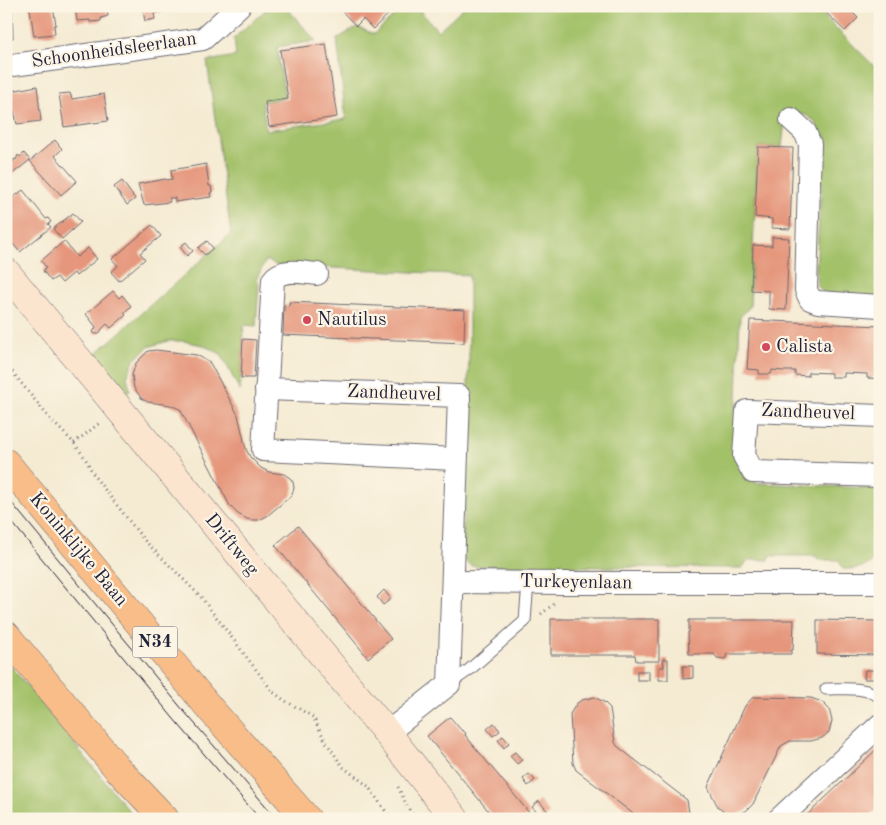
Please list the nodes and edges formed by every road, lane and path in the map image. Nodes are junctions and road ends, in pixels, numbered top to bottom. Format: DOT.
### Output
graph roads {
  1 [pos="239,6"];
  2 [pos="6,66"];
  3 [pos="791,120"];
  4 [pos="6,272"];
  5 [pos="317,274"];
  6 [pos="880,306"];
  7 [pos="6,364"];
  8 [pos="266,389"];
  9 [pos="880,416"];
  10 [pos="101,421"];
  11 [pos="74,443"];
  12 [pos="456,459"];
  13 [pos="6,463"];
  14 [pos="880,476"];
  15 [pos="453,582"];
  16 [pos="528,582"];
  17 [pos="880,583"];
  18 [pos="6,635"];
  19 [pos="449,684"];
  20 [pos="826,689"];
  21 [pos="880,697"];
  22 [pos="880,725"];
  23 [pos="387,734"];
  24 [pos="165,819"];
  25 [pos="306,819"];
  26 [pos="391,819"];
  27 [pos="455,819"];
  28 [pos="779,819"];
  1 -- 2 [label="street, Schoonheidsleerlaan"];
  3 -- 6 [label="street"];
  4 -- 23 [label="street, Driftweg"];
  5 -- 8 [label="street"];
  7 -- 11 [label="path"];
  8 -- 12 [label="street"];
  8 -- 12 [label="street, Zandheuvel"];
  9 -- 14 [label="street, Zandheuvel"];
  10 -- 11 [label="path"];
  11 -- 26 [label="path"];
  12 -- 15 [label="street, Zandheuvel"];
  13 -- 25 [label="main road, Koninklijke Baan / N34"];
  15 -- 16 [label="street, Turkeyenlaan"];
  15 -- 19 [label="street"];
  16 -- 17 [label="street, Turkeyenlaan"];
  16 -- 19 [label="lane"];
  18 -- 24 [label="main road"];
  19 -- 23 [label="street"];
  20 -- 21 [label="lane"];
  22 -- 28 [label="street"];
  23 -- 27 [label="street, Driftweg"];
}
